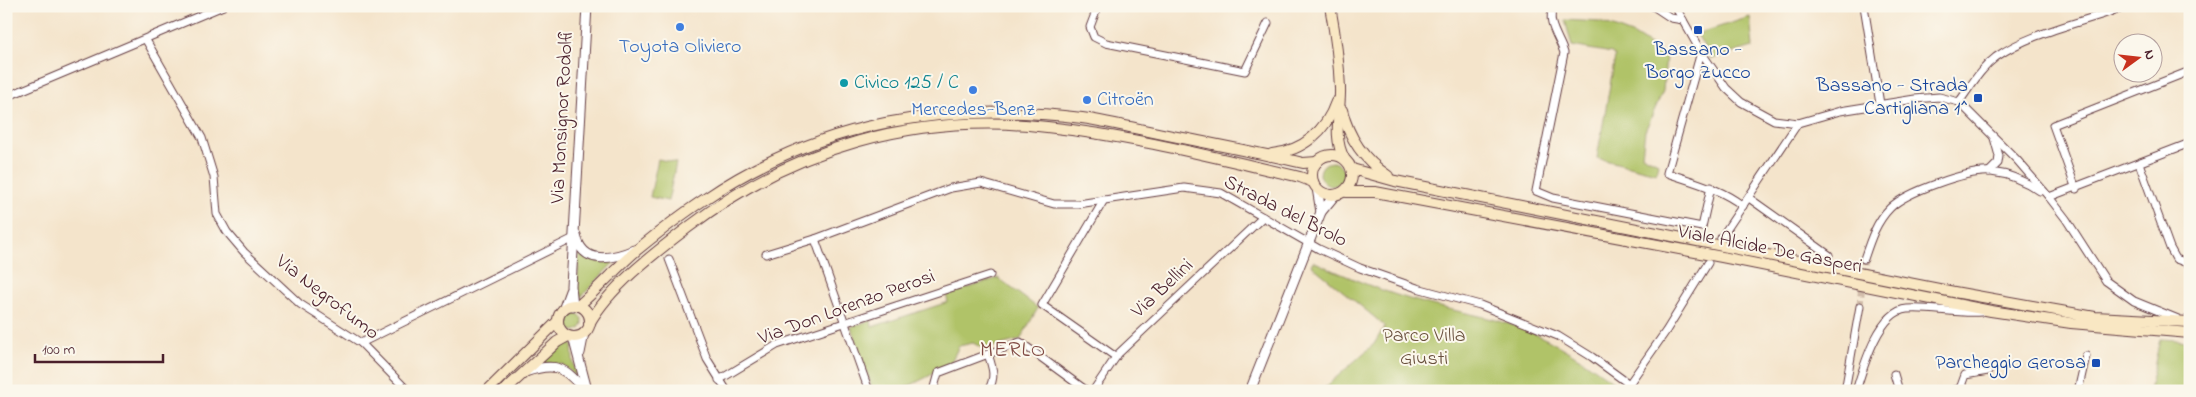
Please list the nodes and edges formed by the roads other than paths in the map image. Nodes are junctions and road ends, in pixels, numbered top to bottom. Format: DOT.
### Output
graph roads {
  1 [pos="222,6"];
  2 [pos="1098,6"];
  3 [pos="1330,6"];
  4 [pos="1554,6"];
  5 [pos="1653,6"];
  6 [pos="1675,6"];
  7 [pos="1864,6"];
  8 [pos="2126,6"];
  9 [pos="585,8"];
  10 [pos="1683,20"];
  11 [pos="1268,23"];
  12 [pos="146,40"];
  13 [pos="1701,52"];
  14 [pos="2190,71"];
  15 [pos="1340,90"];
  16 [pos="6,97"];
  17 [pos="1340,102"];
  18 [pos="1958,102"];
  19 [pos="1880,104"];
  20 [pos="1798,123"];
  21 [pos="1338,131"];
  22 [pos="1993,136"];
  23 [pos="2190,143"];
  24 [pos="1266,155"];
  25 [pos="1344,158"];
  26 [pos="1320,159"];
  27 [pos="2139,163"];
  28 [pos="1352,168"];
  29 [pos="1989,172"];
  30 [pos="1394,181"];
  31 [pos="1315,185"];
  32 [pos="1711,187"];
  33 [pos="2076,188"];
  34 [pos="1346,192"];
  35 [pos="1335,195"];
  36 [pos="2049,197"];
  37 [pos="1749,198"];
  38 [pos="1104,200"];
  39 [pos="1743,206"];
  40 [pos="1321,212"];
  41 [pos="1263,217"];
  42 [pos="575,227"];
  43 [pos="574,238"];
  44 [pos="1722,238"];
  45 [pos="815,239"];
  46 [pos="1309,244"];
  47 [pos="640,248"];
  48 [pos="766,254"];
  49 [pos="1828,255"];
  50 [pos="669,259"];
  51 [pos="1864,259"];
  52 [pos="1708,263"];
  53 [pos="2190,264"];
  54 [pos="990,275"];
  55 [pos="1860,306"];
  56 [pos="571,307"];
  57 [pos="1992,311"];
  58 [pos="558,321"];
  59 [pos="2186,322"];
  60 [pos="846,323"];
  61 [pos="587,328"];
  62 [pos="2190,333"];
  63 [pos="571,336"];
  64 [pos="361,343"];
  65 [pos="988,354"];
  66 [pos="2086,356"];
  67 [pos="1116,357"];
  68 [pos="579,360"];
  69 [pos="1988,371"];
  70 [pos="524,372"];
  71 [pos="1894,374"];
  72 [pos="719,380"];
  73 [pos="1628,387"];
  74 [pos="1964,389"];
  75 [pos="408,391"];
  76 [pos="487,391"];
  77 [pos="504,391"];
  78 [pos="586,391"];
  79 [pos="727,391"];
  80 [pos="869,391"];
  81 [pos="934,391"];
  82 [pos="988,391"];
  83 [pos="1086,391"];
  84 [pos="1093,391"];
  85 [pos="1250,391"];
  86 [pos="1845,391"];
  87 [pos="1856,391"];
  88 [pos="1899,391"];
  89 [pos="1951,391"];
  90 [pos="2078,391"];
  1 -- 12 [label="street"];
  2 -- 11 [label="street"];
  3 -- 15 [label="main road"];
  4 -- 32 [label="street"];
  5 -- 10 [label="street"];
  6 -- 10 [label="street"];
  7 -- 19 [label="street"];
  8 -- 18 [label="street"];
  9 -- 42 [label="street, Via Monsignor Rodolfi"];
  10 -- 13 [label="street"];
  12 -- 16 [label="street"];
  12 -- 64 [label="street, Via Negrofumo"];
  13 -- 20 [label="street"];
  13 -- 32 [label="street"];
  14 -- 33 [label="street"];
  15 -- 17 [label="main road"];
  15 -- 24 [label="main road"];
  17 -- 21 [label="main road"];
  17 -- 30 [label="main road"];
  18 -- 19 [label="street"];
  18 -- 22 [label="street"];
  19 -- 20 [label="street"];
  20 -- 37 [label="street"];
  21 -- 25 [label="main road"];
  21 -- 26 [label="main road"];
  22 -- 29 [label="street"];
  22 -- 36 [label="street"];
  23 -- 27 [label="street"];
  24 -- 26 [label="main road"];
  24 -- 47 [label="main road"];
  25 -- 26 [label="main road"];
  25 -- 28 [label="main road"];
  26 -- 31 [label="main road"];
  27 -- 33 [label="street"];
  27 -- 53 [label="street"];
  28 -- 30 [label="main road, Viale Alcide De Gasperi"];
  28 -- 34 [label="main road"];
  29 -- 36 [label="street"];
  29 -- 51 [label="street"];
  30 -- 59 [label="main road, Viale Alcide De Gasperi"];
  31 -- 35 [label="main road"];
  31 -- 40 [label="street"];
  31 -- 61 [label="main road"];
  32 -- 39 [label="street"];
  33 -- 36 [label="street"];
  34 -- 35 [label="main road, Viale Alcide De Gasperi"];
  34 -- 57 [label="main road, Viale Alcide De Gasperi"];
  35 -- 40 [label="street"];
  36 -- 59 [label="street"];
  37 -- 39 [label="street"];
  37 -- 49 [label="street"];
  38 -- 41 [label="street, Strada del Brolo"];
  38 -- 45 [label="street, Strada del Brolo"];
  38 -- 67 [label="street"];
  39 -- 44 [label="street"];
  40 -- 46 [label="street"];
  41 -- 46 [label="street, Strada del Brolo"];
  41 -- 67 [label="street, Via Bellini"];
  42 -- 43 [label="street, Via Monsignor Rodolfi"];
  42 -- 47 [label="street, Via Monsignor Rodolfi"];
  43 -- 56 [label="street, Via Monsignor Rodolfi"];
  43 -- 64 [label="street"];
  45 -- 48 [label="street, Strada del Brolo"];
  45 -- 60 [label="street"];
  46 -- 73 [label="street, Strada del Brolo"];
  46 -- 85 [label="street"];
  47 -- 56 [label="main road"];
  50 -- 72 [label="street"];
  52 -- 73 [label="street"];
  54 -- 60 [label="street, Via Don Lorenzo Perosi"];
  55 -- 86 [label="street"];
  56 -- 58 [label="main road"];
  56 -- 61 [label="main road"];
  57 -- 62 [label="main road, Viale Alcide De Gasperi"];
  57 -- 87 [label="street"];
  58 -- 63 [label="main road"];
  58 -- 76 [label="main road"];
  60 -- 72 [label="street, Via Don Lorenzo Perosi"];
  60 -- 80 [label="street"];
  61 -- 63 [label="main road"];
  61 -- 68 [label="street"];
  63 -- 68 [label="street"];
  63 -- 70 [label="main road"];
  64 -- 75 [label="street, Via Negrofumo"];
  65 -- 81 [label="street"];
  65 -- 82 [label="street"];
  65 -- 83 [label="street"];
  66 -- 90 [label="street"];
  67 -- 84 [label="street, Via Bellini"];
  68 -- 78 [label="street"];
  69 -- 74 [label="street"];
  70 -- 77 [label="main road"];
  70 -- 78 [label="street"];
  71 -- 88 [label="street"];
  72 -- 79 [label="street"];
  74 -- 89 [label="street"];
}
